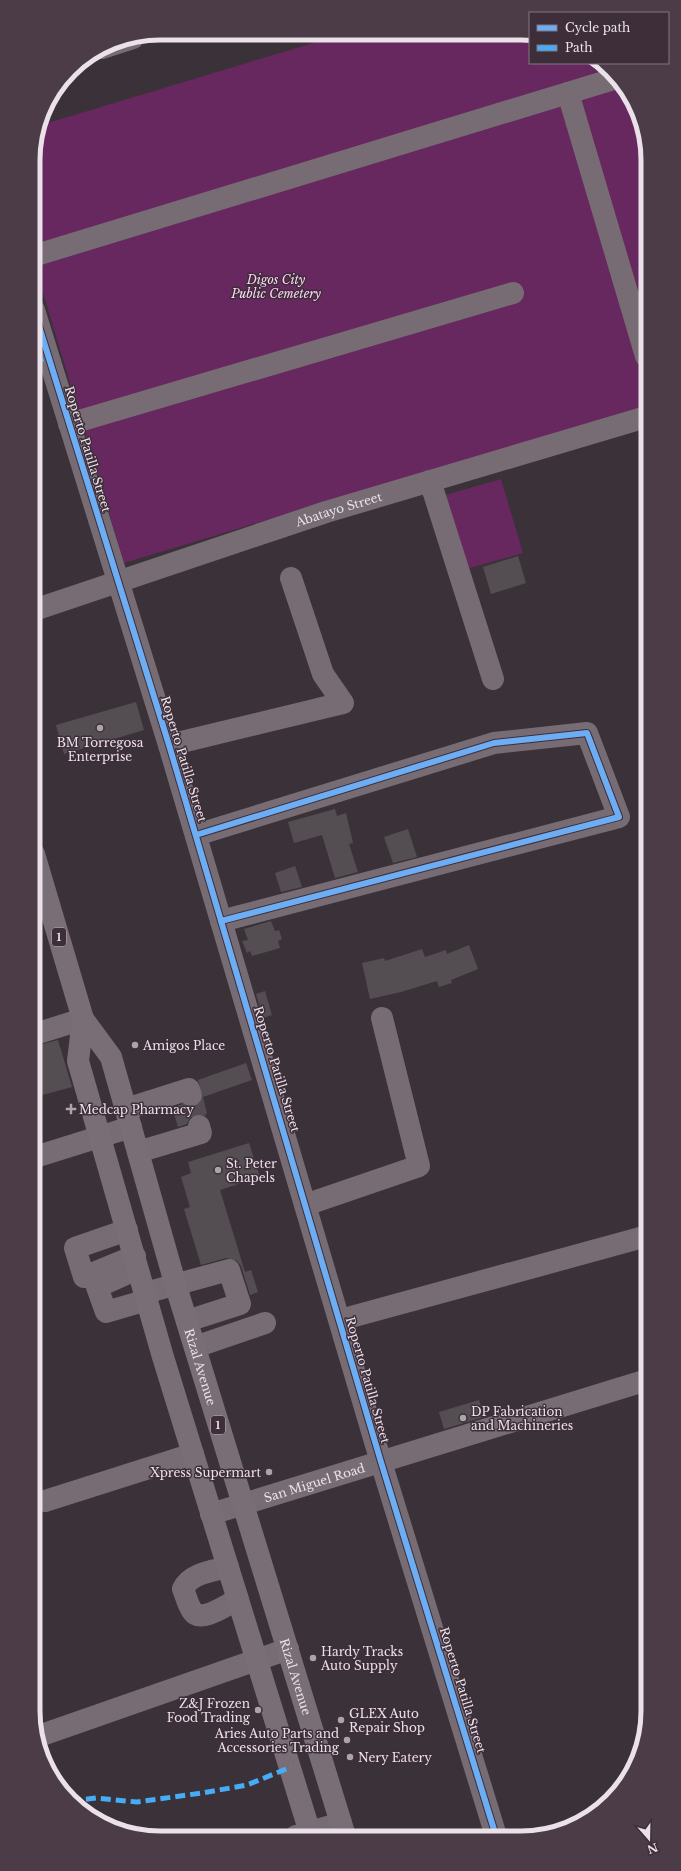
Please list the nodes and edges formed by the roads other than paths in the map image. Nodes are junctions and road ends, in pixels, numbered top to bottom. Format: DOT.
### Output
graph roads {
  1 [pos="610,80"];
  2 [pos="568,93"];
  3 [pos="40,254"];
  4 [pos="513,293"];
  5 [pos="40,330"];
  6 [pos="641,339"];
  7 [pos="641,418"];
  8 [pos="69,424"];
  9 [pos="430,481"];
  10 [pos="291,578"];
  11 [pos="118,581"];
  12 [pos="40,608"];
  13 [pos="493,679"];
  14 [pos="169,745"];
  15 [pos="196,835"];
  16 [pos="40,874"];
  17 [pos="221,921"];
  18 [pos="382,1018"];
  19 [pos="83,1019"];
  20 [pos="40,1032"];
  21 [pos="191,1095"];
  22 [pos="128,1118"];
  23 [pos="199,1126"];
  24 [pos="100,1136"];
  25 [pos="138,1152"];
  26 [pos="40,1155"];
  27 [pos="305,1205"];
  28 [pos="127,1230"];
  29 [pos="641,1238"];
  30 [pos="136,1263"];
  31 [pos="175,1283"];
  32 [pos="146,1296"];
  33 [pos="340,1320"];
  34 [pos="187,1322"];
  35 [pos="265,1323"];
  36 [pos="194,1347"];
  37 [pos="641,1382"];
  38 [pos="193,1454"];
  39 [pos="381,1462"];
  40 [pos="45,1501"];
  41 [pos="242,1504"];
  42 [pos="211,1514"];
  43 [pos="228,1567"];
  44 [pos="238,1599"];
  45 [pos="288,1649"];
  46 [pos="258,1660"];
  47 [pos="302,1694"];
  48 [pos="271,1704"];
  49 [pos="42,1735"];
  50 [pos="343,1829"];
  51 [pos="304,1831"];
  52 [pos="328,1831"];
  53 [pos="494,1831"];
  1 -- 2 [label="street"];
  2 -- 3 [label="street"];
  2 -- 6 [label="street"];
  4 -- 8 [label="street"];
  5 -- 8 [label="street, Roperto Patilla Street"];
  7 -- 9 [label="street, Abatayo Street"];
  8 -- 11 [label="street, Roperto Patilla Street"];
  9 -- 11 [label="street, Abatayo Street"];
  9 -- 13 [label="street"];
  10 -- 14 [label="street"];
  11 -- 12 [label="street, Abatayo Street"];
  11 -- 14 [label="street, Roperto Patilla Street"];
  14 -- 15 [label="street, Roperto Patilla Street"];
  15 -- 17 [label="street, Roperto Patilla Street"];
  15 -- 17 [label="street"];
  16 -- 19 [label="main road, Rizal Avenue / 1"];
  17 -- 27 [label="street, Roperto Patilla Street"];
  18 -- 27 [label="street"];
  19 -- 20 [label="street"];
  19 -- 22 [label="main road, Rizal Avenue / 1"];
  19 -- 24 [label="main road, Rizal Avenue / 1"];
  21 -- 22 [label="street"];
  22 -- 24 [label="street"];
  22 -- 25 [label="main road, Rizal Avenue / 1"];
  23 -- 25 [label="street"];
  24 -- 26 [label="street"];
  24 -- 28 [label="main road, Rizal Avenue / 1"];
  25 -- 31 [label="main road, Rizal Avenue / 1"];
  27 -- 33 [label="street, Roperto Patilla Street"];
  28 -- 30 [label="main road, Rizal Avenue / 1"];
  28 -- 30 [label="street"];
  29 -- 33 [label="street"];
  30 -- 32 [label="main road, Rizal Avenue / 1"];
  30 -- 32 [label="street"];
  31 -- 32 [label="street"];
  31 -- 34 [label="main road, Rizal Avenue / 1"];
  31 -- 34 [label="street"];
  32 -- 38 [label="main road, Rizal Avenue / 1"];
  33 -- 39 [label="street, Roperto Patilla Street"];
  34 -- 36 [label="main road, Rizal Avenue / 1"];
  35 -- 36 [label="street"];
  36 -- 41 [label="main road, Rizal Avenue / 1"];
  37 -- 39 [label="street, San Miguel Road"];
  38 -- 40 [label="street"];
  38 -- 42 [label="main road, Rizal Avenue / 1"];
  39 -- 41 [label="street, San Miguel Road"];
  39 -- 53 [label="street, Roperto Patilla Street"];
  41 -- 42 [label="street, San Miguel Road"];
  41 -- 45 [label="main road, Rizal Avenue / 1"];
  42 -- 43 [label="main road, Rizal Avenue / 1"];
  43 -- 44 [label="main road, Rizal Avenue / 1"];
  43 -- 44 [label="street"];
  44 -- 46 [label="main road, Rizal Avenue / 1"];
  45 -- 46 [label="street"];
  45 -- 47 [label="main road, Rizal Avenue / 1"];
  46 -- 48 [label="main road, Rizal Avenue / 1"];
  46 -- 49 [label="street"];
  47 -- 48 [label="main road"];
  47 -- 50 [label="main road, Rizal Avenue / 1"];
  48 -- 51 [label="main road, Rizal Avenue / 1"];
  50 -- 52 [label="street"];
}
